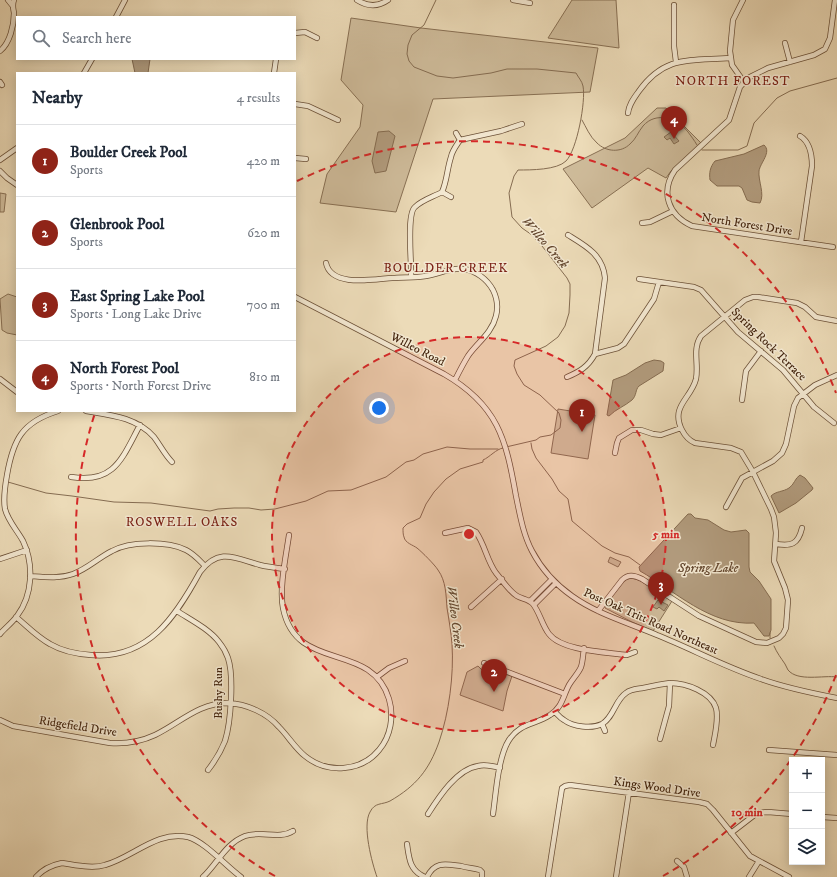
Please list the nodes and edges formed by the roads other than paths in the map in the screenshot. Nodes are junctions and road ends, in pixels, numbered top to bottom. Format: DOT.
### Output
graph roads {
  1 [pos="8,0"];
  2 [pos="124,0"];
  3 [pos="357,0"];
  4 [pos="388,0"];
  5 [pos="513,0"];
  6 [pos="743,0"];
  7 [pos="835,0"];
  8 [pos="13,2"];
  9 [pos="530,2"];
  10 [pos="674,5"];
  11 [pos="116,16"];
  12 [pos="296,33"];
  13 [pos="317,38"];
  14 [pos="785,43"];
  15 [pos="0,51"];
  16 [pos="730,58"];
  17 [pos="91,60"];
  18 [pos="276,60"];
  19 [pos="676,62"];
  20 [pos="790,62"];
  21 [pos="85,72"];
  22 [pos="274,72"];
  23 [pos="744,82"];
  24 [pos="296,104"];
  25 [pos="628,113"];
  26 [pos="338,120"];
  27 [pos="522,124"];
  28 [pos="456,133"];
  29 [pos="800,136"];
  30 [pos="460,140"];
  31 [pos="16,149"];
  32 [pos="296,158"];
  33 [pos="306,159"];
  34 [pos="0,160"];
  35 [pos="0,170"];
  36 [pos="16,184"];
  37 [pos="442,192"];
  38 [pos="451,197"];
  39 [pos="673,211"];
  40 [pos="642,223"];
  41 [pos="568,235"];
  42 [pos="801,242"];
  43 [pos="833,247"];
  44 [pos="326,263"];
  45 [pos="412,277"];
  46 [pos="639,279"];
  47 [pos="659,282"];
  48 [pos="296,298"];
  49 [pos="725,316"];
  50 [pos="837,321"];
  51 [pos="761,351"];
  52 [pos="595,354"];
  53 [pos="837,375"];
  54 [pos="567,377"];
  55 [pos="0,379"];
  56 [pos="455,380"];
  57 [pos="16,391"];
  58 [pos="803,393"];
  59 [pos="742,400"];
  60 [pos="40,412"];
  61 [pos="56,412"];
  62 [pos="92,412"];
  63 [pos="43,417"];
  64 [pos="834,423"];
  65 [pos="140,425"];
  66 [pos="680,428"];
  67 [pos="506,448"];
  68 [pos="614,453"];
  69 [pos="172,462"];
  70 [pos="753,472"];
  71 [pos="71,477"];
  72 [pos="726,507"];
  73 [pos="802,528"];
  74 [pos="445,533"];
  75 [pos="289,535"];
  76 [pos="776,544"];
  77 [pos="27,550"];
  78 [pos="0,559"];
  79 [pos="205,566"];
  80 [pos="285,569"];
  81 [pos="30,576"];
  82 [pos="502,579"];
  83 [pos="554,581"];
  84 [pos="532,603"];
  85 [pos="471,607"];
  86 [pos="177,611"];
  87 [pos="598,611"];
  88 [pos="16,617"];
  89 [pos="0,634"];
  90 [pos="584,648"];
  91 [pos="635,652"];
  92 [pos="405,661"];
  93 [pos="484,663"];
  94 [pos="377,677"];
  95 [pos="670,683"];
  96 [pos="565,694"];
  97 [pos="837,698"];
  98 [pos="230,703"];
  99 [pos="555,712"];
  100 [pos="0,720"];
  101 [pos="602,724"];
  102 [pos="605,731"];
  103 [pos="660,739"];
  104 [pos="713,745"];
  105 [pos="770,750"];
  106 [pos="837,755"];
  107 [pos="500,768"];
  108 [pos="208,770"];
  109 [pos="629,792"];
  110 [pos="428,814"];
  111 [pos="493,814"];
  112 [pos="789,814"];
  113 [pos="825,817"];
  114 [pos="837,818"];
  115 [pos="293,831"];
  116 [pos="731,833"];
  117 [pos="407,844"];
  118 [pos="220,859"];
  119 [pos="677,861"];
  120 [pos="759,861"];
  121 [pos="483,873"];
  122 [pos="36,877"];
  123 [pos="203,877"];
  124 [pos="241,877"];
  125 [pos="426,877"];
  126 [pos="548,877"];
  127 [pos="616,877"];
  128 [pos="687,877"];
  129 [pos="749,877"];
  130 [pos="789,877"];
  1 -- 8 [label="street"];
  2 -- 11 [label="street"];
  3 -- 4 [label="street"];
  5 -- 9 [label="street"];
  6 -- 16 [label="street"];
  7 -- 20 [label="street"];
  8 -- 15 [label="street"];
  10 -- 19 [label="street"];
  12 -- 13 [label="street"];
  14 -- 20 [label="street"];
  16 -- 19 [label="street"];
  16 -- 23 [label="street"];
  17 -- 21 [label="street"];
  18 -- 22 [label="street"];
  19 -- 25 [label="street"];
  20 -- 23 [label="street"];
  23 -- 39 [label="street"];
  24 -- 26 [label="street"];
  27 -- 30 [label="street"];
  28 -- 30 [label="street"];
  29 -- 42 [label="street"];
  30 -- 37 [label="street"];
  31 -- 34 [label="street"];
  32 -- 33 [label="street"];
  35 -- 36 [label="street"];
  37 -- 38 [label="street"];
  37 -- 45 [label="street"];
  39 -- 40 [label="street"];
  39 -- 42 [label="street, North Forest Drive"];
  41 -- 52 [label="street"];
  42 -- 43 [label="street, North Forest Drive"];
  44 -- 45 [label="street"];
  45 -- 56 [label="street"];
  46 -- 47 [label="street, Spring Rock Terrace"];
  47 -- 49 [label="street, Spring Rock Terrace"];
  47 -- 52 [label="street"];
  48 -- 56 [label="street, Willeo Road"];
  49 -- 50 [label="street"];
  49 -- 51 [label="street, Spring Rock Terrace"];
  49 -- 66 [label="street"];
  51 -- 58 [label="street, Spring Rock Terrace"];
  51 -- 59 [label="street"];
  52 -- 54 [label="street"];
  53 -- 58 [label="street"];
  55 -- 57 [label="street"];
  56 -- 67 [label="street, Willeo Road"];
  58 -- 64 [label="street, Spring Rock Terrace"];
  58 -- 70 [label="street"];
  60 -- 63 [label="street"];
  61 -- 63 [label="street"];
  62 -- 65 [label="street"];
  63 -- 77 [label="street"];
  65 -- 69 [label="street"];
  65 -- 71 [label="street"];
  66 -- 68 [label="street"];
  66 -- 70 [label="street"];
  67 -- 83 [label="street, Post Oak Tritt Road Northeast"];
  70 -- 72 [label="street"];
  70 -- 76 [label="street"];
  73 -- 76 [label="street"];
  74 -- 82 [label="street"];
  75 -- 80 [label="street, Ridgefield Drive"];
  76 -- 87 [label="street"];
  77 -- 78 [label="street"];
  77 -- 81 [label="street"];
  79 -- 80 [label="street"];
  79 -- 81 [label="street"];
  79 -- 86 [label="street"];
  80 -- 94 [label="street, Ridgefield Drive"];
  81 -- 88 [label="street"];
  82 -- 84 [label="street"];
  82 -- 85 [label="street"];
  83 -- 84 [label="street"];
  83 -- 87 [label="street, Post Oak Tritt Road Northeast"];
  84 -- 90 [label="street"];
  86 -- 88 [label="street"];
  86 -- 98 [label="street, Bushy Run"];
  87 -- 97 [label="street, Post Oak Tritt Road Northeast"];
  88 -- 89 [label="street"];
  90 -- 91 [label="street"];
  90 -- 96 [label="street"];
  92 -- 94 [label="street"];
  93 -- 96 [label="street"];
  94 -- 98 [label="street, Ridgefield Drive"];
  95 -- 101 [label="street"];
  95 -- 103 [label="street"];
  95 -- 104 [label="street"];
  96 -- 99 [label="street"];
  98 -- 100 [label="street, Ridgefield Drive"];
  98 -- 108 [label="street, Bushy Run"];
  99 -- 101 [label="street"];
  99 -- 107 [label="street"];
  101 -- 102 [label="street"];
  105 -- 106 [label="street"];
  107 -- 110 [label="street"];
  107 -- 111 [label="street"];
  109 -- 116 [label="street, Kings Wood Drive"];
  109 -- 126 [label="street, Kings Wood Drive"];
  109 -- 127 [label="street"];
  112 -- 116 [label="street"];
  113 -- 114 [label="street"];
  115 -- 118 [label="street"];
  116 -- 120 [label="street, Kings Wood Drive"];
  117 -- 125 [label="street"];
  118 -- 122 [label="street"];
  118 -- 123 [label="street"];
  118 -- 124 [label="street"];
  119 -- 128 [label="street"];
  120 -- 129 [label="street"];
  120 -- 130 [label="street, Kings Wood Drive"];
  121 -- 125 [label="street"];
}
